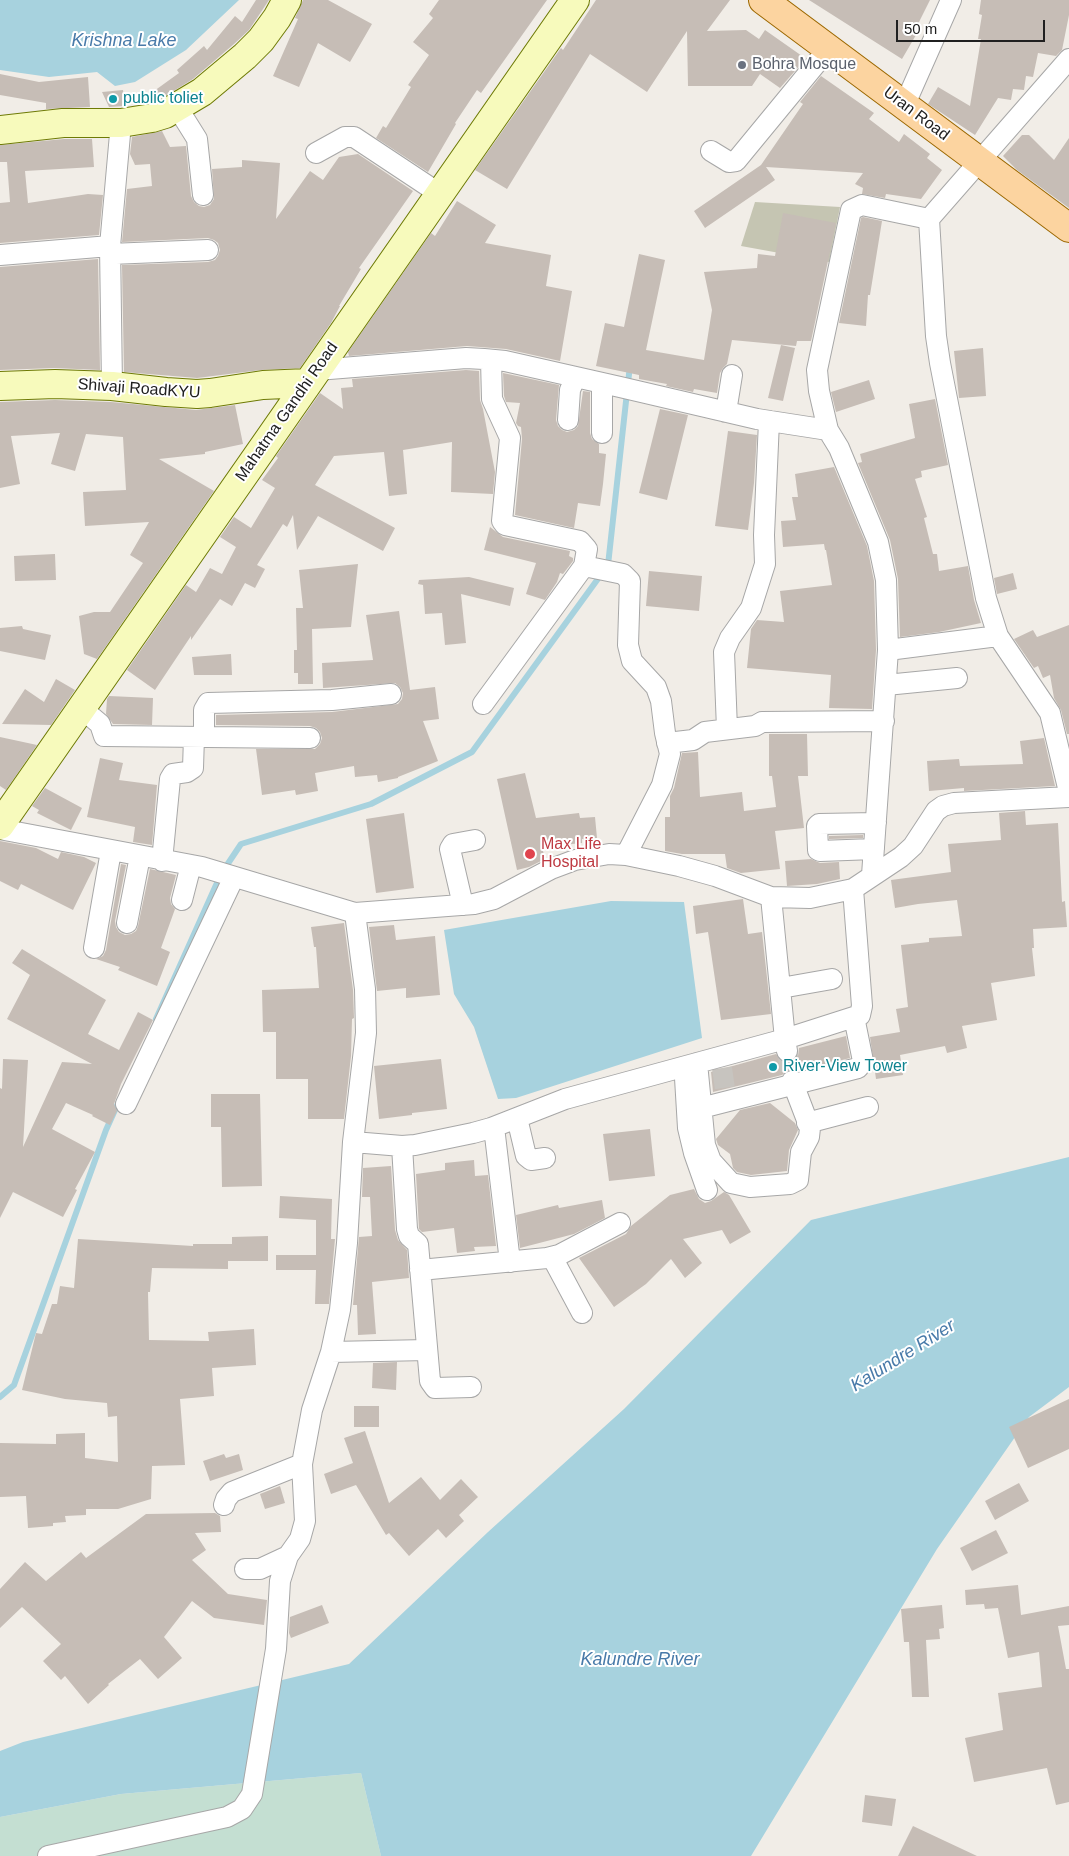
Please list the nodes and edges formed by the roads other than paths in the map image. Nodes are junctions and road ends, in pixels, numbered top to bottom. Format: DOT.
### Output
graph roads {
  1 [pos="287,0"];
  2 [pos="575,0"];
  3 [pos="763,0"];
  4 [pos="951,0"];
  5 [pos="829,48"];
  6 [pos="1069,59"];
  7 [pos="904,104"];
  8 [pos="177,108"];
  9 [pos="121,123"];
  10 [pos="0,130"];
  11 [pos="711,151"];
  12 [pos="316,153"];
  13 [pos="980,162"];
  14 [pos="440,194"];
  15 [pos="203,195"];
  16 [pos="929,218"];
  17 [pos="1069,228"];
  18 [pos="110,250"];
  19 [pos="208,250"];
  20 [pos="0,255"];
  21 [pos="492,360"];
  22 [pos="732,375"];
  23 [pos="312,376"];
  24 [pos="575,378"];
  25 [pos="611,385"];
  26 [pos="0,386"];
  27 [pos="112,386"];
  28 [pos="726,412"];
  29 [pos="568,420"];
  30 [pos="769,421"];
  31 [pos="828,430"];
  32 [pos="602,433"];
  33 [pos="587,567"];
  34 [pos="998,636"];
  35 [pos="888,650"];
  36 [pos="957,678"];
  37 [pos="886,685"];
  38 [pos="391,694"];
  39 [pos="484,704"];
  40 [pos="81,708"];
  41 [pos="884,721"];
  42 [pos="727,729"];
  43 [pos="199,737"];
  44 [pos="310,738"];
  45 [pos="667,743"];
  46 [pos="1069,792"];
  47 [pos="1069,797"];
  48 [pos="876,823"];
  49 [pos="0,825"];
  50 [pos="0,830"];
  51 [pos="475,840"];
  52 [pos="874,849"];
  53 [pos="111,851"];
  54 [pos="626,855"];
  55 [pos="140,856"];
  56 [pos="162,861"];
  57 [pos="199,867"];
  58 [pos="872,875"];
  59 [pos="234,877"];
  60 [pos="853,889"];
  61 [pos="772,897"];
  62 [pos="182,900"];
  63 [pos="463,905"];
  64 [pos="355,913"];
  65 [pos="127,923"];
  66 [pos="94,948"];
  67 [pos="832,979"];
  68 [pos="781,988"];
  69 [pos="854,1017"];
  70 [pos="788,1044"];
  71 [pos="707,1064"];
  72 [pos="793,1082"];
  73 [pos="717,1099"];
  74 [pos="126,1104"];
  75 [pos="868,1107"];
  76 [pos="517,1118"];
  77 [pos="807,1123"];
  78 [pos="494,1127"];
  79 [pos="353,1142"];
  80 [pos="402,1146"];
  81 [pos="545,1158"];
  82 [pos="707,1190"];
  83 [pos="620,1223"];
  84 [pos="552,1257"];
  85 [pos="510,1262"];
  86 [pos="420,1270"];
  87 [pos="582,1313"];
  88 [pos="427,1350"];
  89 [pos="331,1352"];
  90 [pos="471,1387"];
  91 [pos="302,1464"];
  92 [pos="224,1505"];
  93 [pos="288,1556"];
  94 [pos="245,1569"];
  95 [pos="48,1856"];
  1 -- 8 [label="main road"];
  2 -- 14 [label="main road, Mahatma Gandhi Road"];
  3 -- 5 [label="main road, Uran Road"];
  4 -- 7 [label="street"];
  5 -- 7 [label="main road, Uran Road"];
  5 -- 11 [label="street"];
  6 -- 13 [label="street"];
  7 -- 13 [label="main road, Uran Road"];
  8 -- 9 [label="main road"];
  8 -- 15 [label="street"];
  9 -- 10 [label="main road"];
  9 -- 18 [label="street"];
  12 -- 14 [label="street"];
  13 -- 16 [label="street"];
  13 -- 17 [label="main road, Uran Road"];
  14 -- 23 [label="main road, Mahatma Gandhi Road"];
  16 -- 31 [label="street"];
  16 -- 34 [label="street"];
  18 -- 19 [label="street"];
  18 -- 20 [label="street"];
  18 -- 27 [label="street"];
  21 -- 23 [label="street"];
  21 -- 24 [label="street"];
  21 -- 33 [label="street"];
  22 -- 28 [label="street"];
  23 -- 27 [label="main road, Shivaji RoadKYU"];
  23 -- 40 [label="main road, Mahatma Gandhi Road"];
  24 -- 25 [label="street"];
  24 -- 29 [label="street"];
  25 -- 28 [label="street"];
  25 -- 32 [label="street"];
  26 -- 27 [label="main road, Shivaji RoadKYU"];
  28 -- 30 [label="street"];
  30 -- 31 [label="street"];
  30 -- 42 [label="street"];
  31 -- 35 [label="street"];
  33 -- 39 [label="street"];
  33 -- 45 [label="street"];
  34 -- 35 [label="street"];
  34 -- 46 [label="street"];
  35 -- 37 [label="street"];
  36 -- 37 [label="street"];
  37 -- 41 [label="street"];
  38 -- 43 [label="street"];
  40 -- 43 [label="street"];
  40 -- 49 [label="main road, Mahatma Gandhi Road"];
  41 -- 42 [label="street"];
  41 -- 48 [label="street"];
  42 -- 45 [label="street"];
  43 -- 44 [label="street"];
  43 -- 56 [label="street"];
  45 -- 54 [label="street"];
  47 -- 58 [label="street"];
  48 -- 52 [label="street"];
  48 -- 52 [label="street"];
  50 -- 53 [label="street"];
  51 -- 63 [label="street"];
  52 -- 58 [label="street"];
  53 -- 55 [label="street"];
  53 -- 66 [label="street"];
  54 -- 61 [label="street"];
  54 -- 63 [label="street"];
  55 -- 56 [label="street"];
  55 -- 65 [label="street"];
  56 -- 57 [label="street"];
  57 -- 59 [label="street"];
  57 -- 62 [label="street"];
  58 -- 60 [label="street"];
  59 -- 64 [label="street"];
  59 -- 74 [label="street"];
  60 -- 61 [label="street"];
  60 -- 69 [label="street"];
  61 -- 68 [label="street"];
  63 -- 64 [label="street"];
  64 -- 79 [label="street"];
  67 -- 68 [label="street"];
  68 -- 70 [label="street"];
  69 -- 70 [label="street"];
  69 -- 72 [label="street"];
  70 -- 71 [label="street"];
  71 -- 73 [label="street"];
  71 -- 76 [label="street"];
  71 -- 82 [label="street"];
  72 -- 73 [label="street"];
  72 -- 77 [label="street"];
  73 -- 77 [label="street"];
  75 -- 77 [label="street"];
  76 -- 78 [label="street"];
  76 -- 81 [label="street"];
  78 -- 80 [label="street"];
  78 -- 85 [label="street"];
  79 -- 80 [label="street"];
  79 -- 89 [label="street"];
  80 -- 86 [label="street"];
  83 -- 84 [label="street"];
  84 -- 85 [label="street"];
  84 -- 87 [label="street"];
  85 -- 86 [label="street"];
  86 -- 88 [label="street"];
  88 -- 89 [label="street"];
  88 -- 90 [label="street"];
  89 -- 91 [label="street"];
  91 -- 92 [label="street"];
  91 -- 93 [label="street"];
  93 -- 94 [label="street"];
  93 -- 95 [label="street"];
}
